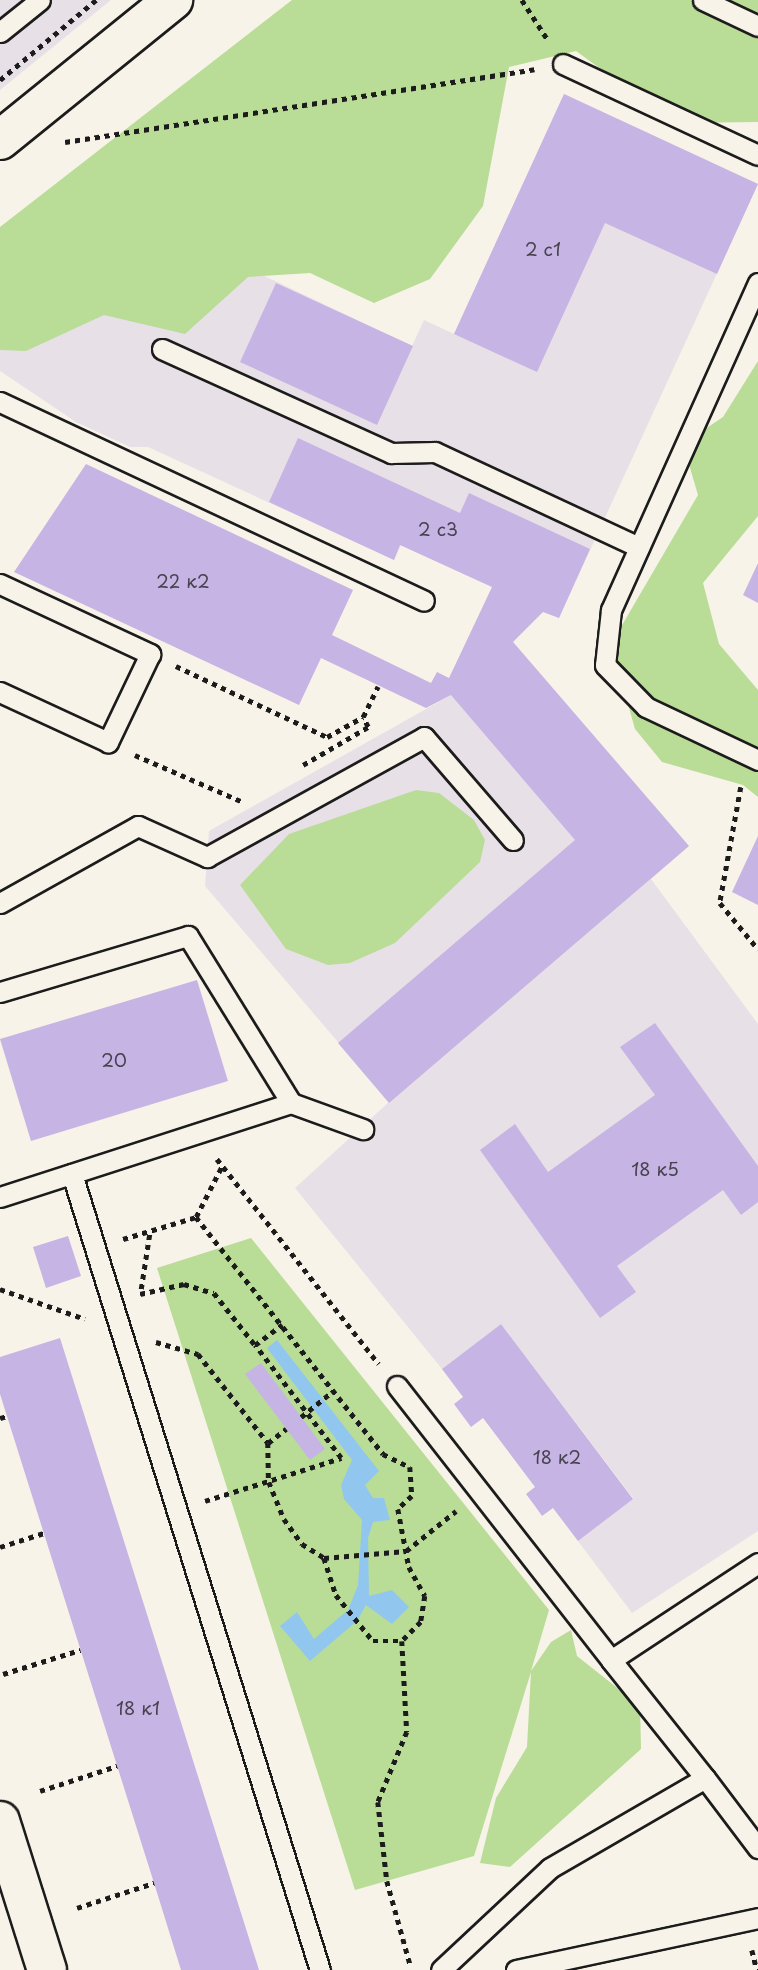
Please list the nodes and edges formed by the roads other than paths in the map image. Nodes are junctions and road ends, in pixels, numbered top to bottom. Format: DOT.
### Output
graph roads {
  1 [pos="40,0"];
  2 [pos="173,0"];
  3 [pos="703,0"];
  4 [pos="758,26"];
  5 [pos="0,32"];
  6 [pos="563,64"];
  7 [pos="0,139"];
  8 [pos="758,155"];
  9 [pos="758,283"];
  10 [pos="162,349"];
  11 [pos="0,402"];
  12 [pos="639,547"];
  13 [pos="0,584"];
  14 [pos="424,601"];
  15 [pos="0,692"];
  16 [pos="752,758"];
  17 [pos="513,840"];
  18 [pos="0,902"];
  19 [pos="0,992"];
  20 [pos="291,1103"];
  21 [pos="363,1129"];
  22 [pos="72,1174"];
  23 [pos="0,1198"];
  24 [pos="397,1386"];
  25 [pos="758,1563"];
  26 [pos="611,1660"];
  27 [pos="705,1778"];
  28 [pos="0,1821"];
  29 [pos="758,1848"];
  30 [pos="758,1918"];
  31 [pos="47,1970"];
  32 [pos="320,1970"];
  33 [pos="441,1970"];
  34 [pos="516,1970"];
  1 -- 5 [label="lane"];
  2 -- 7 [label="street"];
  3 -- 4 [label="lane"];
  6 -- 8 [label="lane"];
  9 -- 12 [label="lane"];
  10 -- 12 [label="lane"];
  11 -- 14 [label="lane"];
  12 -- 16 [label="lane"];
  13 -- 15 [label="lane"];
  17 -- 18 [label="lane"];
  19 -- 20 [label="lane"];
  20 -- 21 [label="lane"];
  20 -- 22 [label="lane"];
  22 -- 23 [label="lane"];
  22 -- 32 [label="lane"];
  24 -- 26 [label="lane"];
  25 -- 26 [label="lane"];
  26 -- 27 [label="lane"];
  27 -- 29 [label="lane"];
  27 -- 33 [label="lane"];
  28 -- 31 [label="street"];
  30 -- 34 [label="lane"];
}
